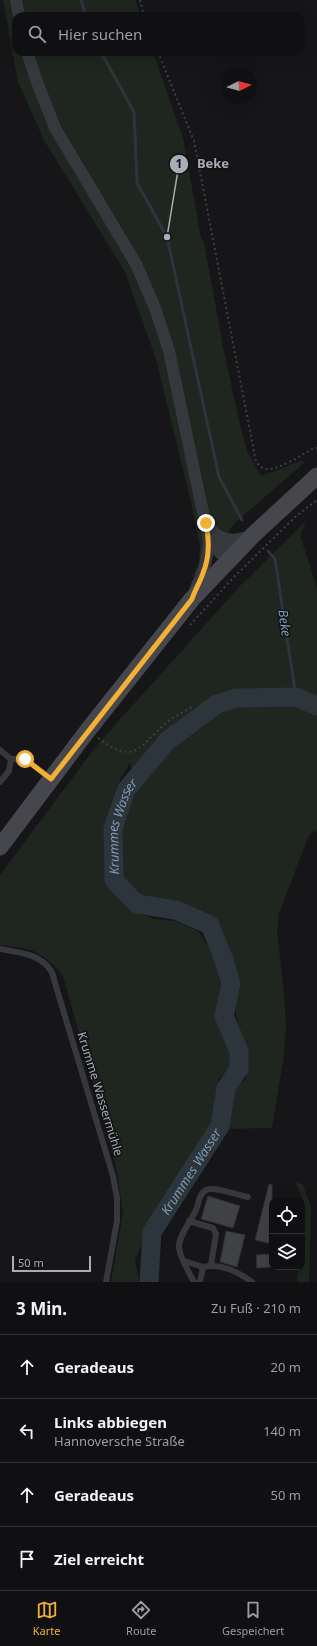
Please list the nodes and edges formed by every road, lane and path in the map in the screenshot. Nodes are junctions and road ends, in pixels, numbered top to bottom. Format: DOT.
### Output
graph roads {
  1 [pos="16,0"];
  2 [pos="140,0"];
  3 [pos="18,12"];
  4 [pos="143,12"];
  5 [pos="28,56"];
  6 [pos="160,56"];
  7 [pos="317,448"];
  8 [pos="317,476"];
  9 [pos="317,500"];
  10 [pos="253,536"];
  11 [pos="213,538"];
  12 [pos="231,558"];
  13 [pos="192,599"];
  14 [pos="189,626"];
  15 [pos="194,706"];
  16 [pos="88,730"];
  17 [pos="0,750"];
  18 [pos="11,758"];
  19 [pos="51,779"];
  20 [pos="0,782"];
  21 [pos="0,846"];
  22 [pos="0,949"];
  23 [pos="248,1197"];
  24 [pos="189,1222"];
  25 [pos="184,1261"];
  26 [pos="211,1266"];
  27 [pos="203,1267"];
  28 [pos="106,1282"];
  29 [pos="194,1282"];
  30 [pos="200,1282"];
  31 [pos="252,1282"];
  1 -- 3 [label="street"];
  2 -- 4 [label="path"];
  5 -- 11 [label="street"];
  6 -- 7 [label="path"];
  8 -- 10 [label="main road"];
  9 -- 14 [label="path"];
  10 -- 11 [label="street"];
  10 -- 12 [label="main road"];
  11 -- 12 [label="street"];
  11 -- 13 [label="street"];
  12 -- 13 [label="main road"];
  13 -- 16 [label="main road"];
  15 -- 16 [label="path"];
  16 -- 19 [label="main road"];
  17 -- 18 [label="lane"];
  18 -- 19 [label="lane"];
  18 -- 20 [label="lane"];
  19 -- 21 [label="main road"];
  22 -- 28 [label="lane, Krumme Wassermühle"];
  23 -- 24 [label="lane"];
  24 -- 25 [label="lane"];
  24 -- 26 [label="lane"];
  25 -- 27 [label="lane"];
  25 -- 29 [label="lane"];
  26 -- 27 [label="lane"];
  26 -- 31 [label="lane"];
  27 -- 30 [label="lane"];
}
